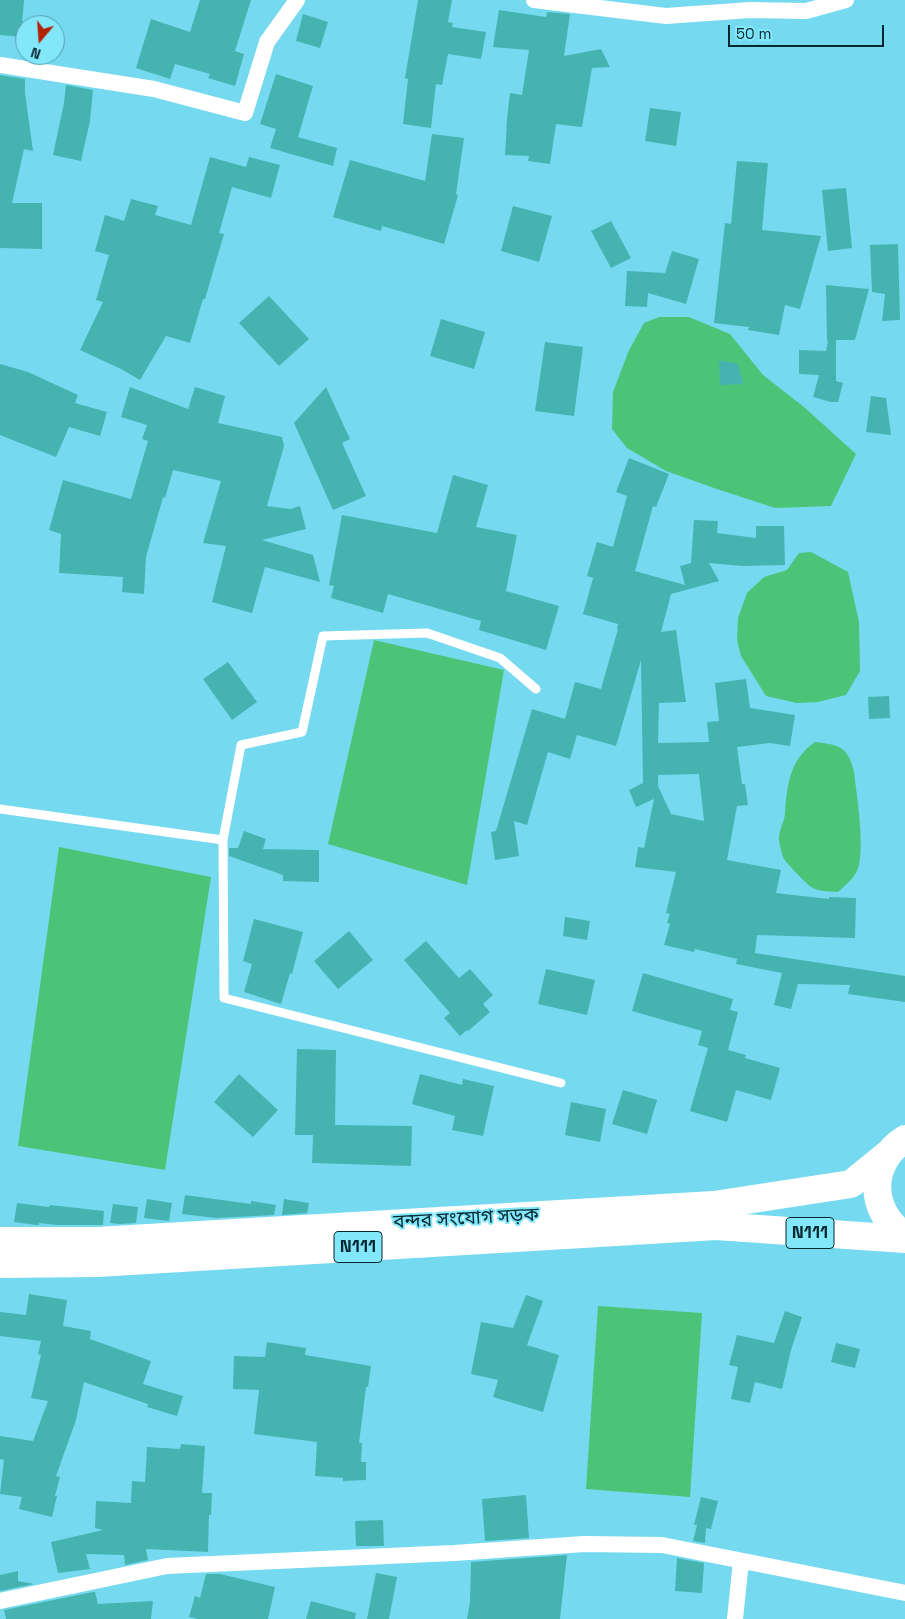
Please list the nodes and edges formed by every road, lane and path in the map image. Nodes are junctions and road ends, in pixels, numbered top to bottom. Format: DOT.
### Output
graph roads {
  1 [pos="297,0"];
  2 [pos="534,0"];
  3 [pos="846,0"];
  4 [pos="0,65"];
  5 [pos="536,689"];
  6 [pos="0,809"];
  7 [pos="223,840"];
  8 [pos="560,1083"];
  9 [pos="897,1146"];
  10 [pos="905,1237"];
  11 [pos="0,1241"];
  12 [pos="0,1264"];
  13 [pos="741,1561"];
  14 [pos="905,1593"];
  15 [pos="0,1601"];
  16 [pos="735,1619"];
  1 -- 4 [label="street"];
  2 -- 3 [label="street"];
  5 -- 7 [label="lane"];
  6 -- 7 [label="lane"];
  7 -- 8 [label="lane"];
  9 -- 10 [label="highway, N111"];
  9 -- 11 [label="highway, বন্দর সংযোগ সড়ক / N111"];
  10 -- 12 [label="highway, বন্দর সংযোগ সড়ক / N111"];
  13 -- 14 [label="street"];
  13 -- 15 [label="street"];
  13 -- 16 [label="street"];
}
